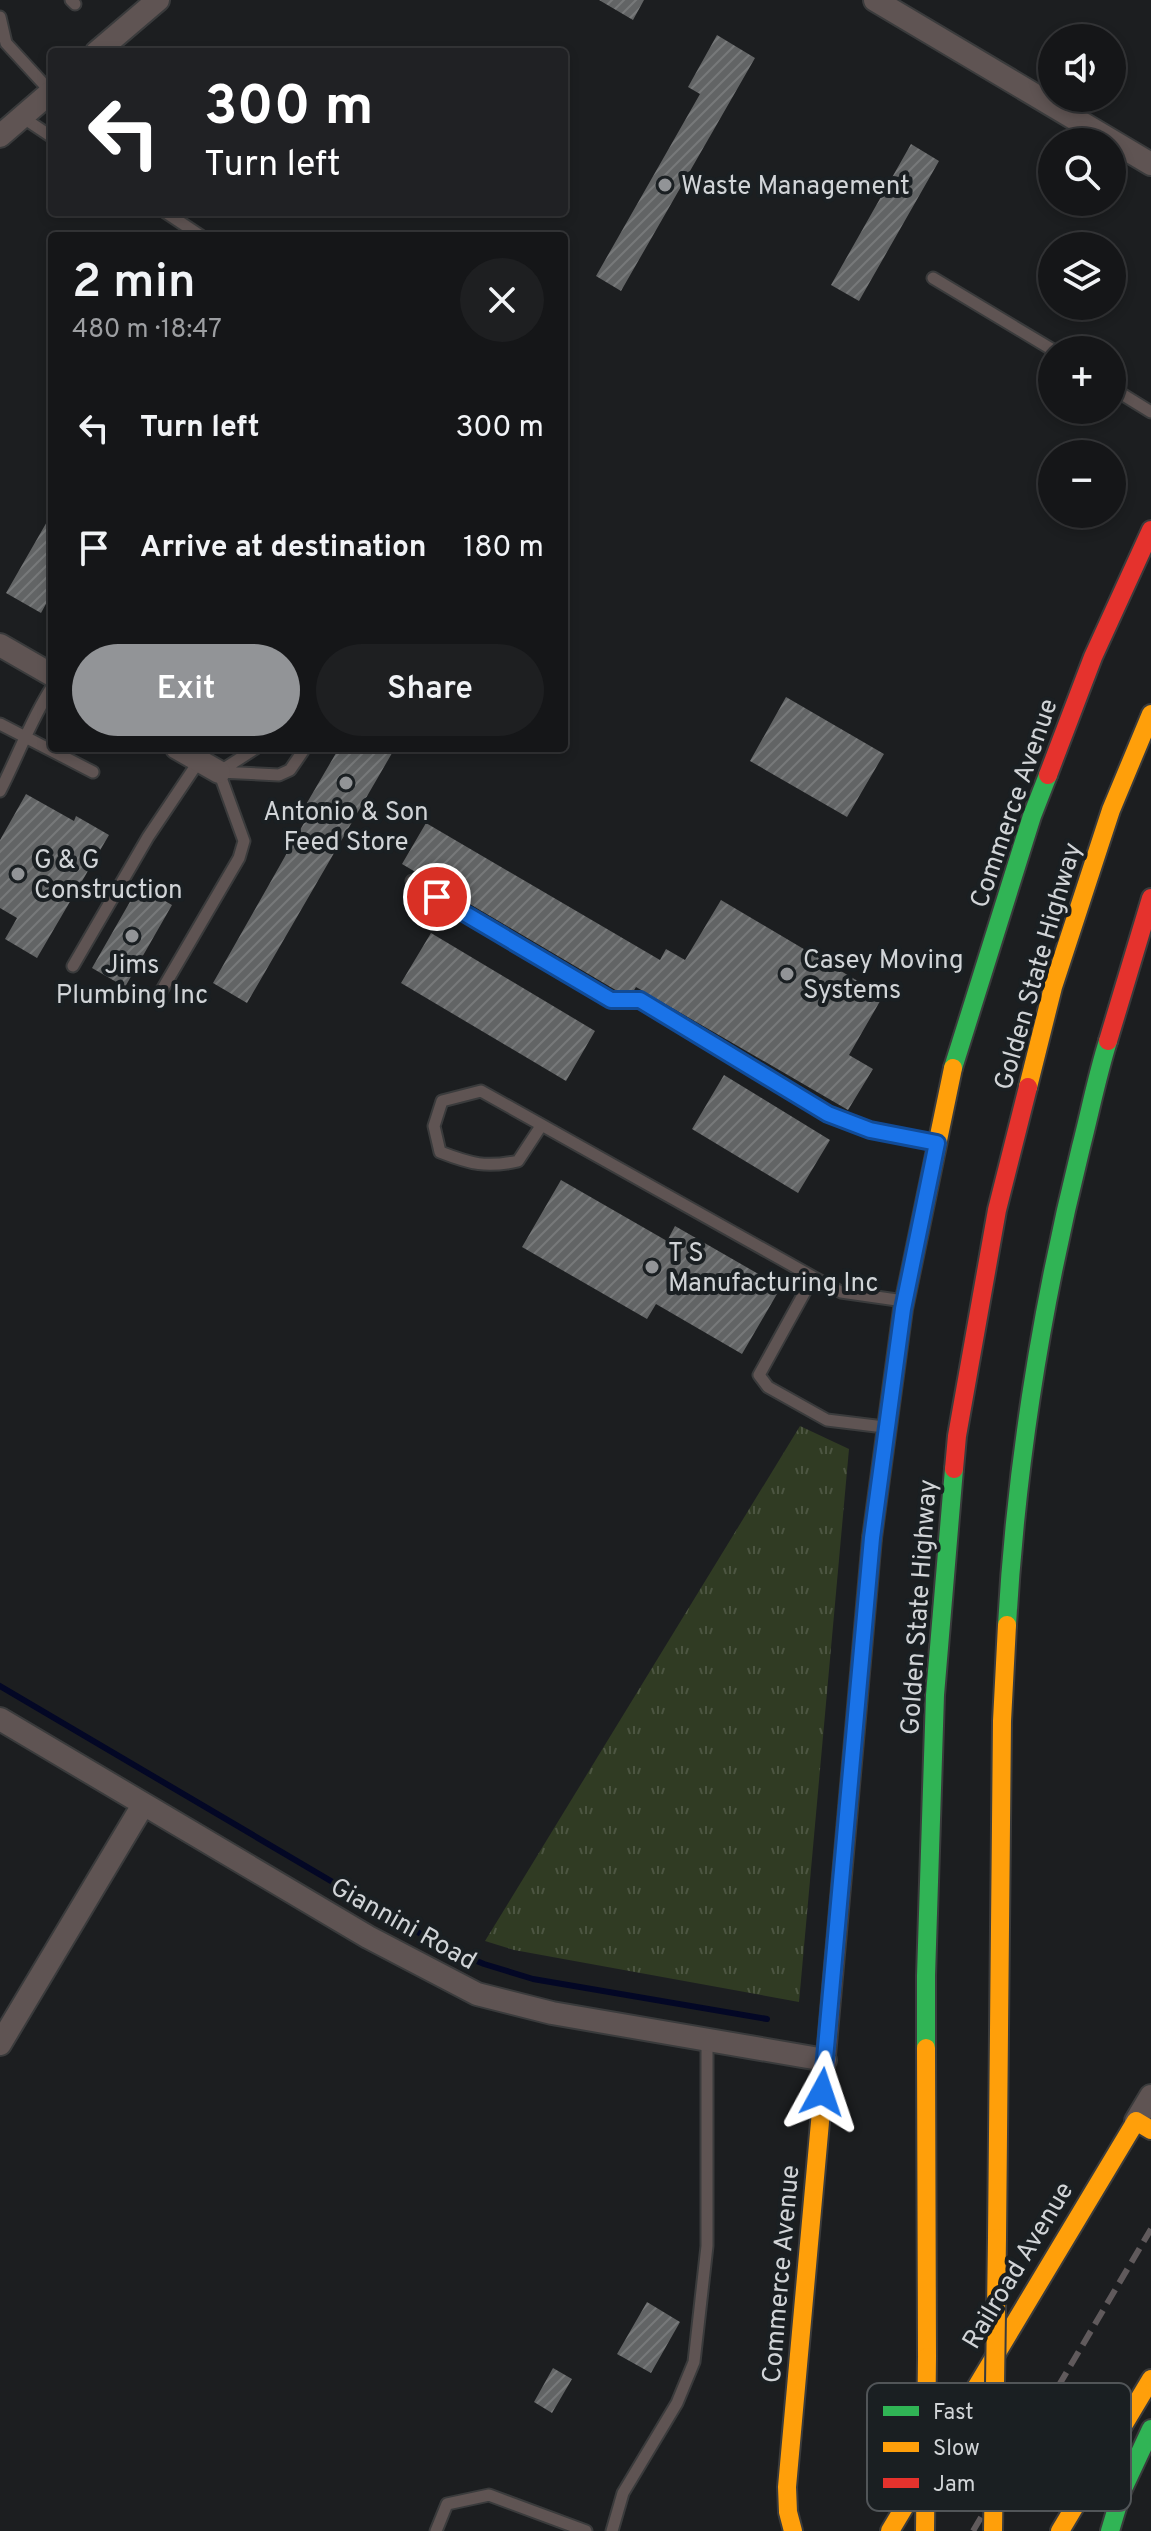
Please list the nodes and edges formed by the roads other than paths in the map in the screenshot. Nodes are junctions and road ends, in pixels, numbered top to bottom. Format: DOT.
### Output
graph roads {
  1 [pos="158,0"];
  2 [pos="875,0"];
  3 [pos="0,17"];
  4 [pos="3,46"];
  5 [pos="102,48"];
  6 [pos="48,88"];
  7 [pos="48,94"];
  8 [pos="22,117"];
  9 [pos="48,134"];
  10 [pos="0,136"];
  11 [pos="1151,164"];
  12 [pos="171,216"];
  13 [pos="195,232"];
  14 [pos="933,278"];
  15 [pos="1038,341"];
  16 [pos="1126,397"];
  17 [pos="1151,412"];
  18 [pos="1151,530"];
  19 [pos="0,645"];
  20 [pos="48,673"];
  21 [pos="48,693"];
  22 [pos="1151,714"];
  23 [pos="0,724"];
  24 [pos="26,739"];
  25 [pos="48,750"];
  26 [pos="52,752"];
  27 [pos="184,752"];
  28 [pos="246,752"];
  29 [pos="302,752"];
  30 [pos="209,767"];
  31 [pos="93,772"];
  32 [pos="0,791"];
  33 [pos="412,881"];
  34 [pos="1151,898"];
  35 [pos="73,966"];
  36 [pos="159,995"];
  37 [pos="541,1126"];
  38 [pos="937,1143"];
  39 [pos="813,1277"];
  40 [pos="904,1301"];
  41 [pos="887,1427"];
  42 [pos="0,1719"];
  43 [pos="143,1805"];
  44 [pos="707,2040"];
  45 [pos="0,2044"];
  46 [pos="825,2060"];
  47 [pos="1151,2096"];
  48 [pos="1144,2126"];
  49 [pos="1133,2160"];
  50 [pos="1100,2182"];
  51 [pos="1151,2379"];
  52 [pos="927,2383"];
  53 [pos="979,2383"];
  54 [pos="995,2383"];
  55 [pos="1131,2412"];
  56 [pos="1151,2429"];
  57 [pos="1131,2472"];
  58 [pos="902,2511"];
  59 [pos="925,2511"];
  60 [pos="993,2511"];
  61 [pos="1072,2511"];
  62 [pos="1116,2511"];
  63 [pos="436,2531"];
  64 [pos="586,2531"];
  65 [pos="612,2531"];
  66 [pos="793,2531"];
  67 [pos="890,2531"];
  68 [pos="925,2531"];
  69 [pos="993,2531"];
  70 [pos="1060,2531"];
  71 [pos="1110,2531"];
  1 -- 5 [label="street"];
  2 -- 11 [label="street"];
  3 -- 4 [label="lane"];
  4 -- 6 [label="lane"];
  7 -- 8 [label="street"];
  8 -- 9 [label="lane"];
  8 -- 10 [label="street"];
  12 -- 13 [label="lane"];
  14 -- 15 [label="lane"];
  16 -- 17 [label="lane"];
  18 -- 38 [label="main road, Commerce Avenue"];
  19 -- 20 [label="street"];
  21 -- 24 [label="lane"];
  22 -- 52 [label="main road, Golden State Highway, bridge"];
  23 -- 24 [label="lane"];
  24 -- 25 [label="lane"];
  24 -- 32 [label="lane"];
  26 -- 31 [label="lane"];
  27 -- 30 [label="street"];
  28 -- 30 [label="lane"];
  29 -- 30 [label="lane"];
  30 -- 35 [label="lane"];
  30 -- 36 [label="lane"];
  33 -- 38 [label="lane"];
  34 -- 54 [label="main road, bridge"];
  37 -- 37 [label="lane"];
  37 -- 39 [label="lane"];
  38 -- 40 [label="main road, Commerce Avenue"];
  39 -- 40 [label="lane"];
  39 -- 41 [label="lane"];
  40 -- 41 [label="main road, Commerce Avenue"];
  41 -- 46 [label="main road, Commerce Avenue"];
  42 -- 43 [label="street, Giannini Road"];
  43 -- 44 [label="street, Giannini Road"];
  43 -- 45 [label="street"];
  44 -- 46 [label="street, Giannini Road"];
  44 -- 65 [label="lane"];
  46 -- 66 [label="main road, Commerce Avenue"];
  47 -- 48 [label="street, Railroad Avenue"];
  48 -- 50 [label="main road, Railroad Avenue"];
  49 -- 50 [label="main road"];
  50 -- 53 [label="main road, Railroad Avenue"];
  51 -- 55 [label="main road"];
  56 -- 57 [label="main road"];
  58 -- 67 [label="main road, Railroad Avenue"];
  59 -- 68 [label="main road, Golden State Highway, bridge"];
  60 -- 69 [label="main road, bridge"];
  61 -- 70 [label="main road"];
  62 -- 71 [label="main road"];
  63 -- 64 [label="lane"];
}
